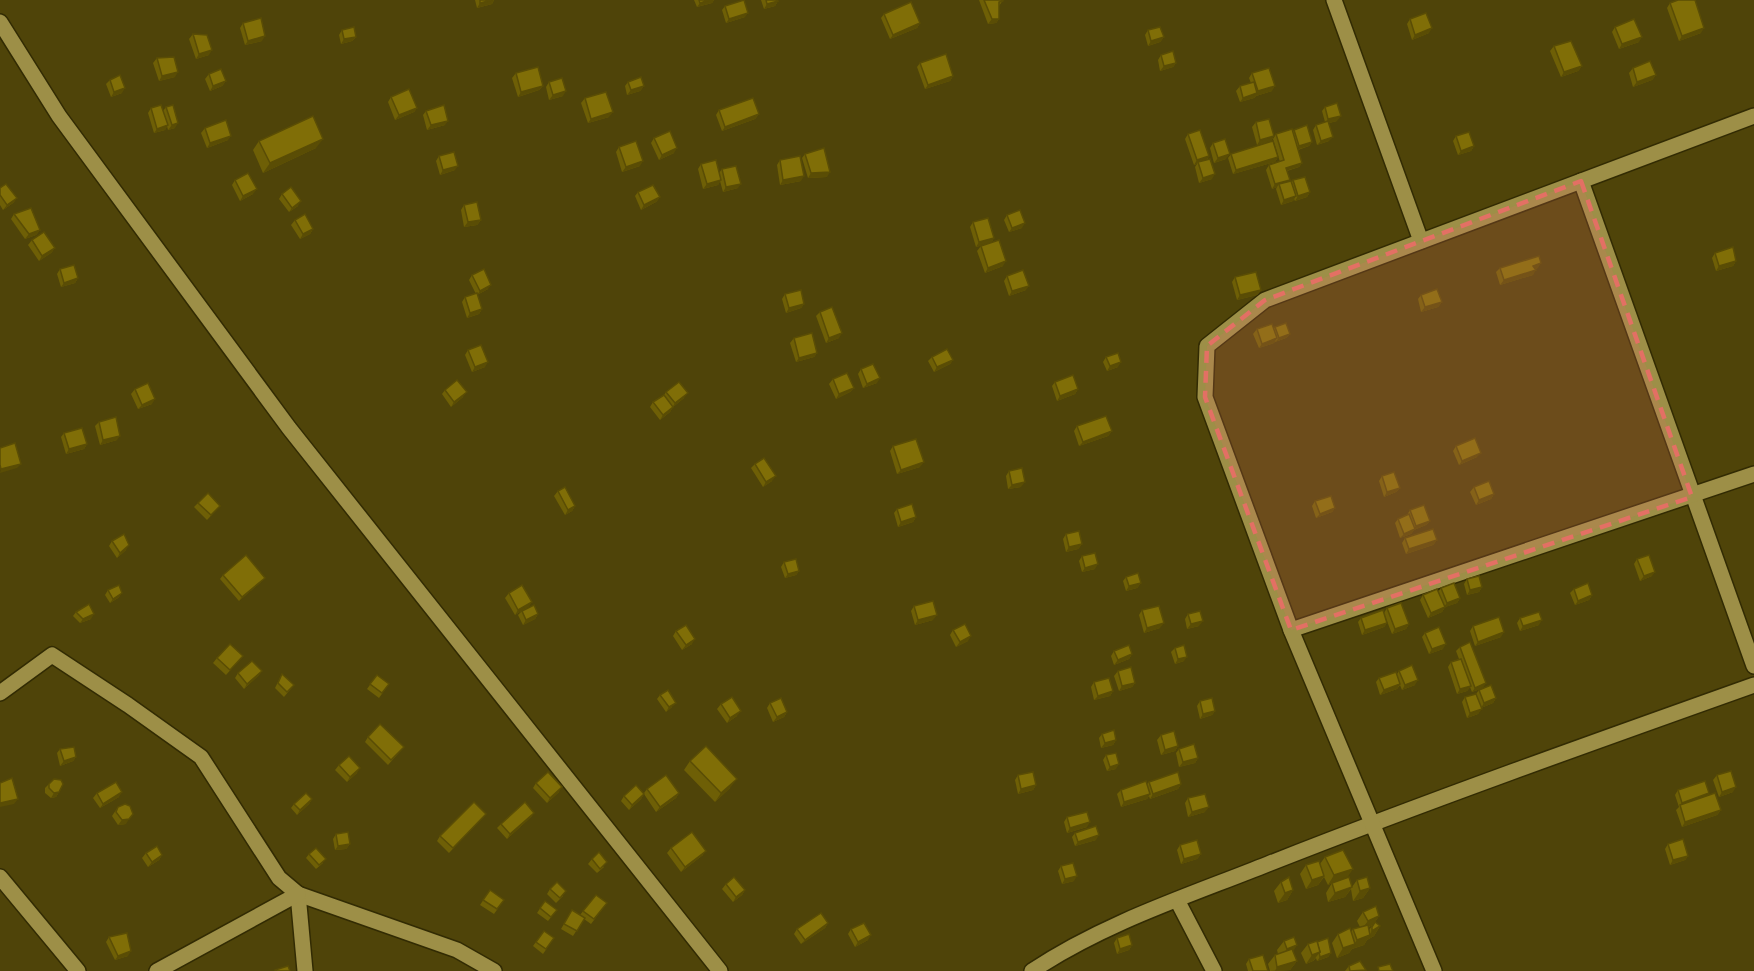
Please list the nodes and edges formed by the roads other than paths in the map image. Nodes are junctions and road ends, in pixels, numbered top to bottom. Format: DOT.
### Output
graph roads {
  1 [pos="1334,0"];
  2 [pos="0,22"];
  3 [pos="1754,116"];
  4 [pos="1581,181"];
  5 [pos="1421,241"];
  6 [pos="1754,474"];
  7 [pos="1692,497"];
  8 [pos="1292,630"];
  9 [pos="1754,666"];
  10 [pos="1754,685"];
  11 [pos="0,693"];
  12 [pos="1371,823"];
  13 [pos="0,877"];
  14 [pos="298,894"];
  15 [pos="1177,900"];
  16 [pos="78,971"];
  17 [pos="157,971"];
  18 [pos="305,971"];
  19 [pos="495,971"];
  20 [pos="720,971"];
  21 [pos="1032,971"];
  22 [pos="1214,971"];
  23 [pos="1434,971"];
  1 -- 5 [label="street"];
  2 -- 20 [label="street"];
  3 -- 4 [label="street"];
  4 -- 5 [label="street"];
  4 -- 7 [label="street"];
  5 -- 8 [label="street"];
  6 -- 7 [label="street"];
  7 -- 8 [label="street"];
  7 -- 9 [label="street"];
  8 -- 12 [label="street"];
  10 -- 12 [label="street"];
  11 -- 14 [label="street"];
  12 -- 15 [label="street"];
  12 -- 23 [label="street"];
  13 -- 16 [label="street"];
  14 -- 17 [label="street"];
  14 -- 18 [label="street"];
  14 -- 19 [label="street"];
  15 -- 21 [label="street"];
  15 -- 22 [label="street"];
}
